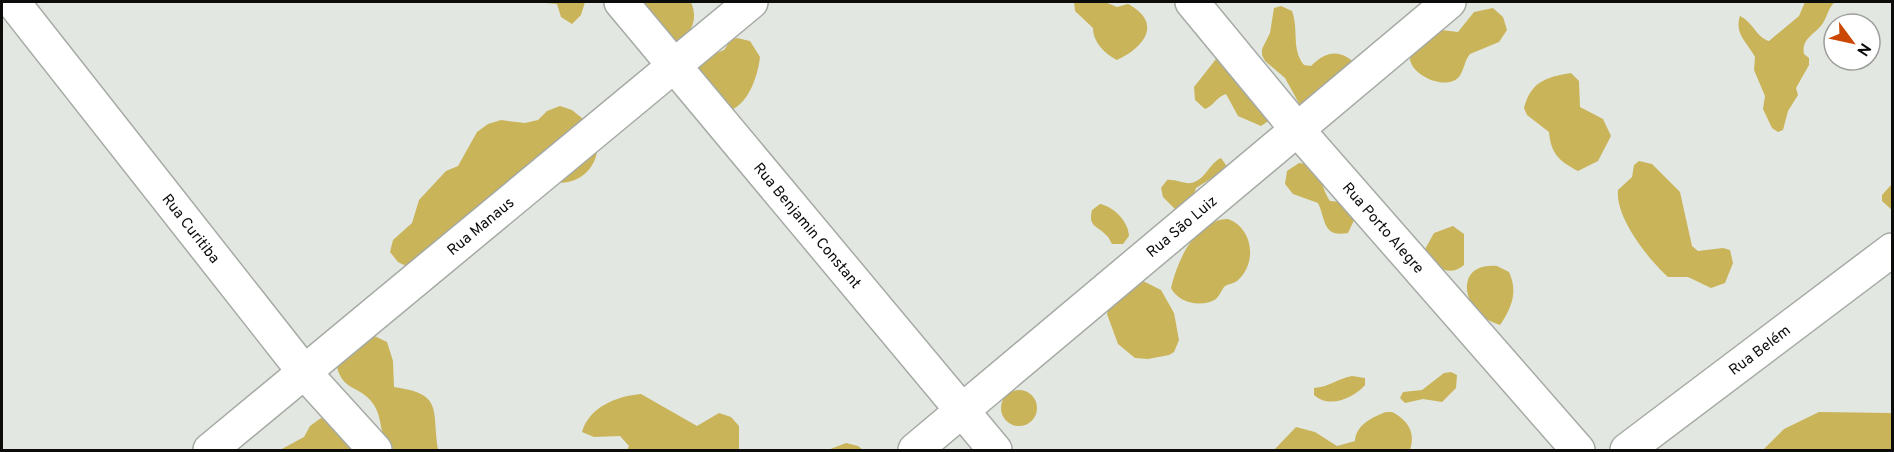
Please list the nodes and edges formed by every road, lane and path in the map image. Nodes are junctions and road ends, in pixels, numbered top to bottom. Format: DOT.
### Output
graph roads {
  1 [pos="621,2"];
  2 [pos="751,2"];
  3 [pos="1192,2"];
  4 [pos="1449,2"];
  5 [pos="18,11"];
  6 [pos="674,65"];
  7 [pos="1296,128"];
  8 [pos="1893,250"];
  9 [pos="305,373"];
  10 [pos="962,411"];
  11 [pos="210,450"];
  12 [pos="375,450"];
  13 [pos="915,450"];
  14 [pos="995,450"];
  15 [pos="1578,450"];
  16 [pos="1627,450"];
  1 -- 6 [label="street, Rua Benjamin Constant"];
  2 -- 6 [label="street, Rua Manaus"];
  3 -- 7 [label="street, Rua Porto Alegre"];
  4 -- 7 [label="street, Rua São Luiz"];
  5 -- 9 [label="street, Rua Curitiba"];
  6 -- 9 [label="street, Rua Manaus"];
  6 -- 10 [label="street, Rua Benjamin Constant"];
  7 -- 10 [label="street, Rua São Luiz"];
  7 -- 15 [label="street, Rua Porto Alegre"];
  8 -- 16 [label="street, Rua Belém"];
  9 -- 11 [label="street, Rua Manaus"];
  9 -- 12 [label="street, Rua Curitiba"];
  10 -- 13 [label="street, Rua São Luiz"];
  10 -- 14 [label="street, Rua Benjamin Constant"];
}
